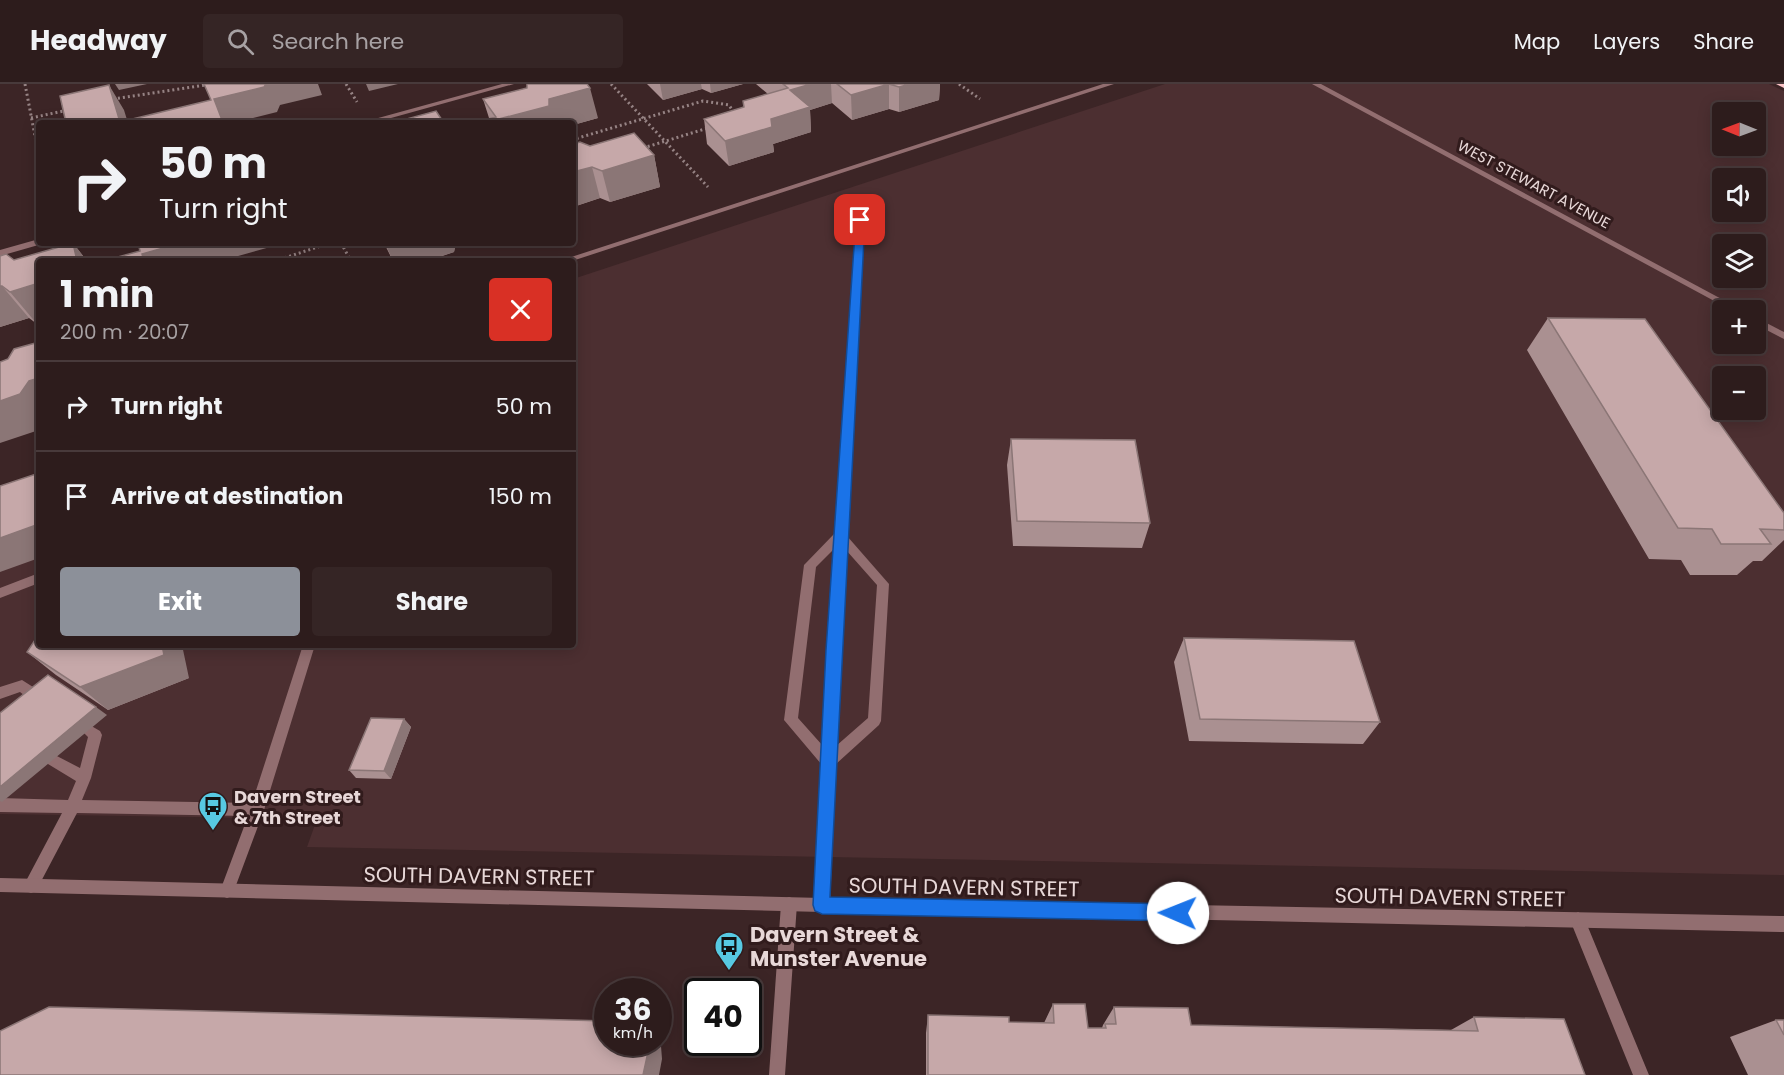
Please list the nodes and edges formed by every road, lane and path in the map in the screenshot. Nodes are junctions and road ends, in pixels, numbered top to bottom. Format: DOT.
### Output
graph roads {
  1 [pos="25,84"];
  2 [pos="212,84"];
  3 [pos="510,84"];
  4 [pos="611,84"];
  5 [pos="959,84"];
  6 [pos="1110,84"];
  7 [pos="1316,84"];
  8 [pos="980,99"];
  9 [pos="108,100"];
  10 [pos="75,108"];
  11 [pos="31,118"];
  12 [pos="643,118"];
  13 [pos="375,120"];
  14 [pos="728,122"];
  15 [pos="718,125"];
  16 [pos="576,140"];
  17 [pos="36,142"];
  18 [pos="665,142"];
  19 [pos="643,148"];
  20 [pos="708,187"];
  21 [pos="860,220"];
  22 [pos="36,243"];
  23 [pos="321,246"];
  24 [pos="0,253"];
  25 [pos="284,258"];
  26 [pos="572,258"];
  27 [pos="1718,300"];
  28 [pos="1766,326"];
  29 [pos="1784,336"];
  30 [pos="840,536"];
  31 [pos="36,579"];
  32 [pos="0,593"];
  33 [pos="308,648"];
  34 [pos="0,693"];
  35 [pos="39,698"];
  36 [pos="88,730"];
  37 [pos="53,760"];
  38 [pos="828,762"];
  39 [pos="84,778"];
  40 [pos="0,805"];
  41 [pos="73,806"];
  42 [pos="257,810"];
  43 [pos="0,885"];
  44 [pos="31,886"];
  45 [pos="227,891"];
  46 [pos="789,904"];
  47 [pos="822,905"];
  48 [pos="1578,920"];
  49 [pos="1784,924"];
  50 [pos="777,1075"];
  51 [pos="1641,1075"];
  1 -- 11 [label="path"];
  2 -- 9 [label="path"];
  3 -- 13 [label="street"];
  4 -- 12 [label="path"];
  5 -- 8 [label="path"];
  6 -- 26 [label="street"];
  7 -- 27 [label="street, WEST STEWART AVENUE"];
  10 -- 11 [label="path"];
  11 -- 17 [label="path"];
  12 -- 14 [label="path"];
  12 -- 16 [label="path"];
  12 -- 18 [label="path"];
  15 -- 18 [label="path"];
  18 -- 19 [label="path"];
  18 -- 20 [label="path"];
  21 -- 30 [label="street"];
  22 -- 24 [label="street"];
  23 -- 25 [label="path"];
  28 -- 29 [label="street"];
  30 -- 38 [label="street"];
  30 -- 38 [label="street"];
  30 -- 38 [label="street"];
  31 -- 32 [label="street"];
  33 -- 42 [label="street"];
  34 -- 35 [label="street"];
  36 -- 39 [label="street"];
  37 -- 39 [label="street"];
  38 -- 47 [label="street"];
  39 -- 41 [label="street"];
  40 -- 41 [label="street"];
  41 -- 42 [label="street"];
  41 -- 44 [label="street"];
  42 -- 45 [label="street"];
  43 -- 44 [label="street, SOUTH DAVERN STREET"];
  44 -- 45 [label="street, SOUTH DAVERN STREET"];
  45 -- 46 [label="street, SOUTH DAVERN STREET"];
  46 -- 47 [label="street, SOUTH DAVERN STREET"];
  46 -- 50 [label="street"];
  47 -- 48 [label="street, SOUTH DAVERN STREET"];
  48 -- 49 [label="street, SOUTH DAVERN STREET"];
  48 -- 51 [label="street"];
}
